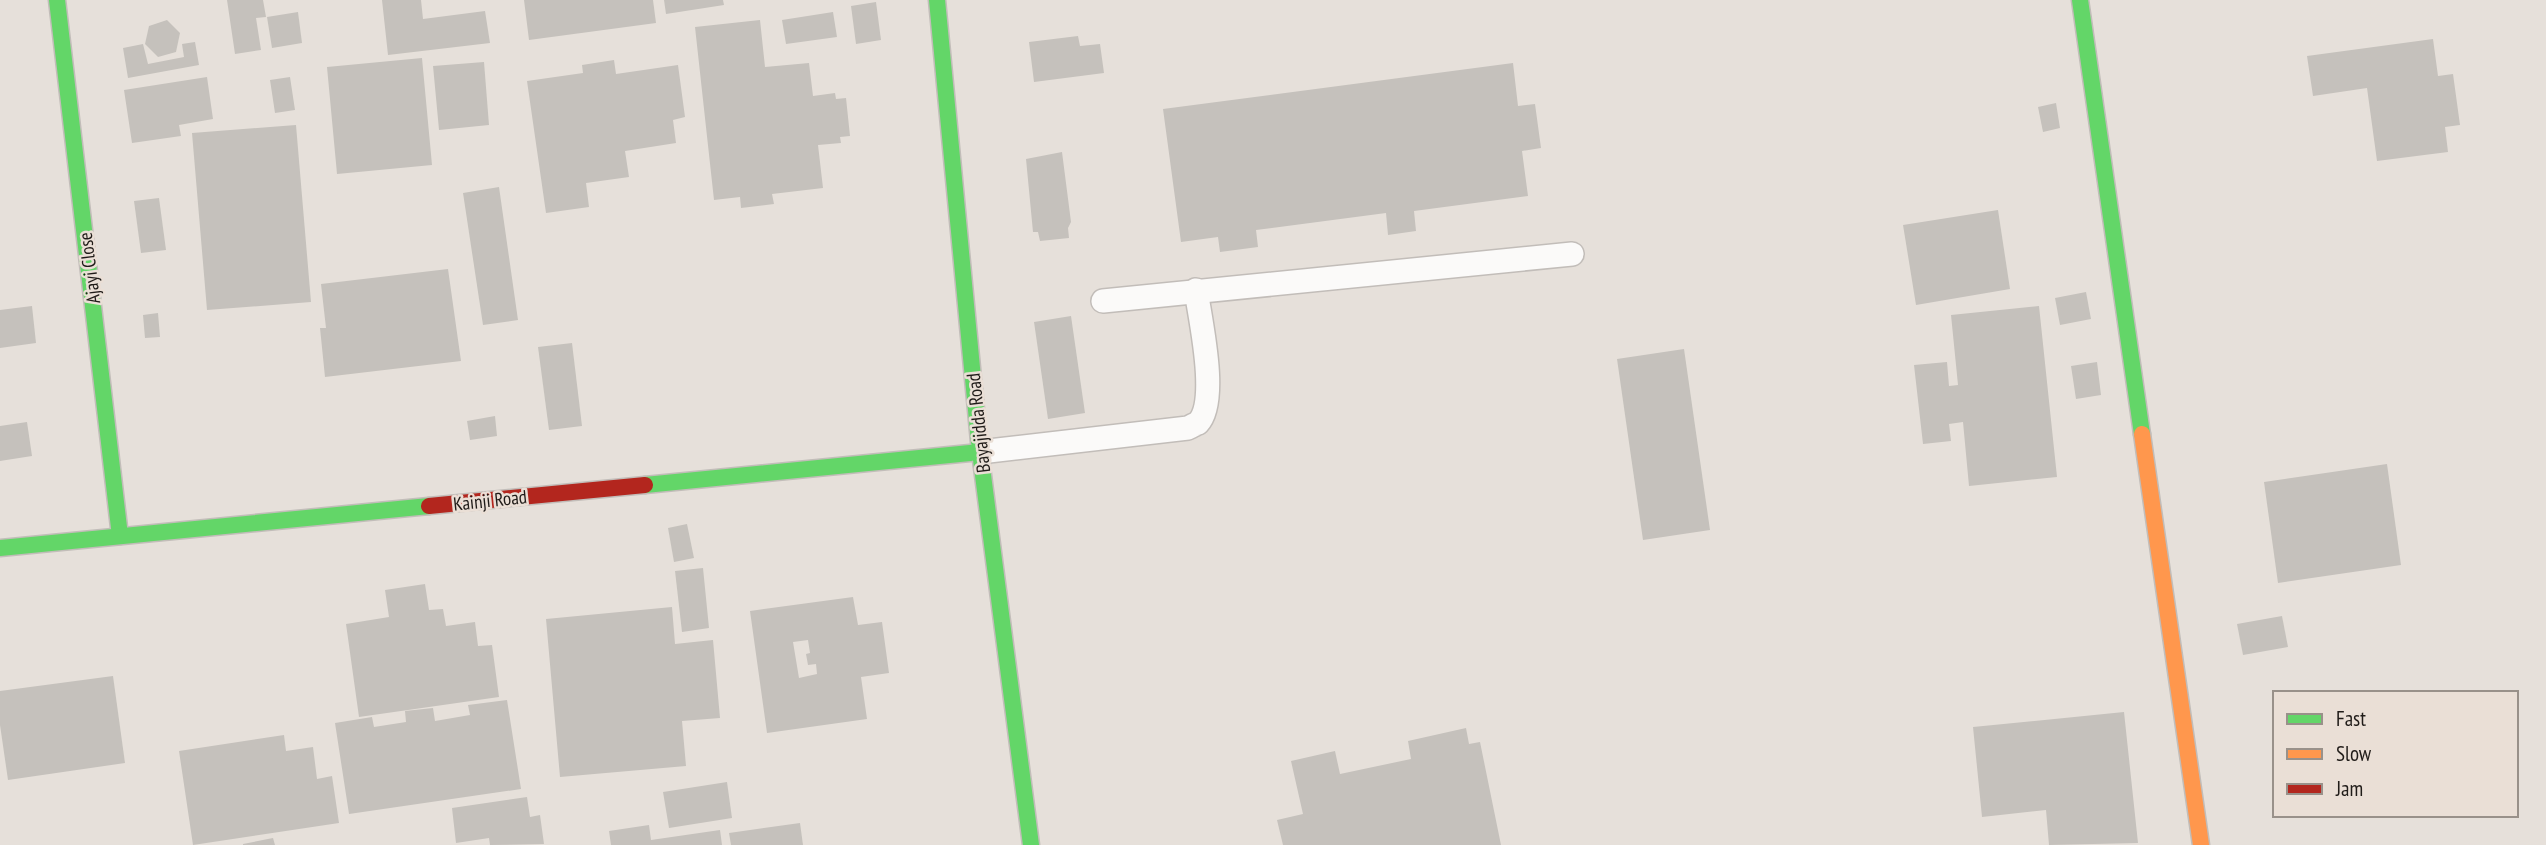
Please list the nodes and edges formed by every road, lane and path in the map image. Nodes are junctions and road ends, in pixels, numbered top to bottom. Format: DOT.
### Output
graph roads {
  1 [pos="57,0"];
  2 [pos="937,0"];
  3 [pos="2080,0"];
  4 [pos="1572,254"];
  5 [pos="1196,290"];
  6 [pos="1103,301"];
  7 [pos="980,452"];
  8 [pos="120,536"];
  9 [pos="0,548"];
  10 [pos="1031,845"];
  11 [pos="2201,845"];
  1 -- 8 [label="street, Ajayi Close"];
  2 -- 7 [label="street, Bayajidda Road"];
  3 -- 11 [label="street"];
  4 -- 5 [label="lane"];
  5 -- 6 [label="lane"];
  5 -- 7 [label="lane"];
  7 -- 8 [label="street, Kainji Road"];
  7 -- 10 [label="street, Bayajidda Road"];
  8 -- 9 [label="street, Kainji Road"];
}
